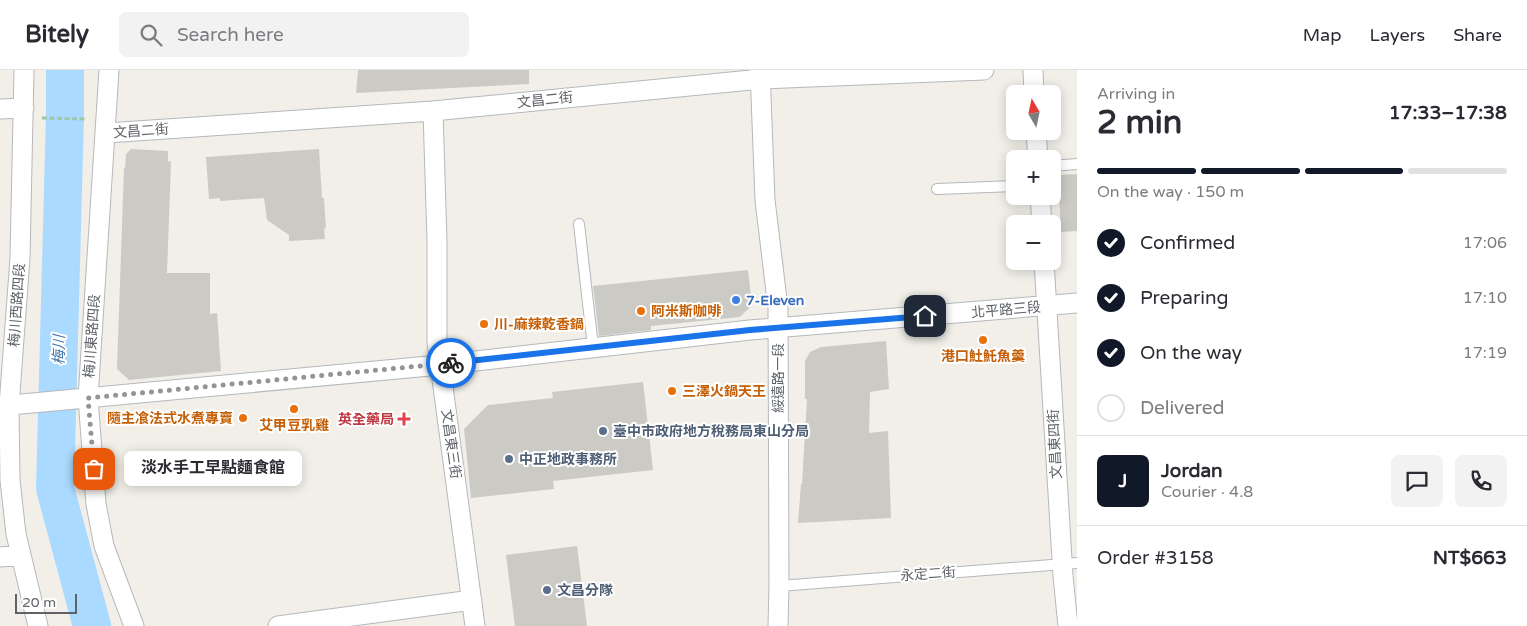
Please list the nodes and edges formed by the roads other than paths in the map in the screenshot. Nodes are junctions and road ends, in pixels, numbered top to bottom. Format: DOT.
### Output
graph roads {
  1 [pos="24,70"];
  2 [pos="109,70"];
  3 [pos="984,70"];
  4 [pos="1033,70"];
  5 [pos="761,75"];
  6 [pos="1034,85"];
  7 [pos="24,108"];
  8 [pos="0,109"];
  9 [pos="433,111"];
  10 [pos="106,125"];
  11 [pos="1077,164"];
  12 [pos="1061,165"];
  13 [pos="1006,186"];
  14 [pos="937,189"];
  15 [pos="578,224"];
  16 [pos="1045,270"];
  17 [pos="1077,303"];
  18 [pos="1047,307"];
  19 [pos="778,328"];
  20 [pos="593,347"];
  21 [pos="440,365"];
  22 [pos="88,398"];
  23 [pos="4,406"];
  24 [pos="21,555"];
  25 [pos="0,557"];
  26 [pos="1070,563"];
  27 [pos="779,586"];
  28 [pos="472,600"];
  29 [pos="38,626"];
  30 [pos="134,626"];
  31 [pos="278,626"];
  32 [pos="475,626"];
  33 [pos="778,626"];
  34 [pos="1068,626"];
  1 -- 7 [label="street, 梅川西路四段"];
  2 -- 10 [label="street, 梅川東路四段"];
  3 -- 5 [label="street, 文昌二街"];
  4 -- 6 [label="street"];
  5 -- 9 [label="street, 文昌二街"];
  5 -- 19 [label="street, 綏遠路一段"];
  7 -- 8 [label="street"];
  7 -- 23 [label="street, 梅川西路四段"];
  9 -- 10 [label="street, 文昌二街"];
  9 -- 21 [label="street, 文昌東三街"];
  10 -- 22 [label="street, 梅川東路四段"];
  11 -- 12 [label="lane"];
  13 -- 14 [label="lane"];
  15 -- 20 [label="lane"];
  16 -- 18 [label="street, 文昌東四街"];
  17 -- 18 [label="street, 北平路三段"];
  18 -- 19 [label="street, 北平路三段"];
  18 -- 26 [label="street, 文昌東四街"];
  19 -- 20 [label="street, 北平路三段"];
  19 -- 27 [label="street, 綏遠路一段"];
  20 -- 21 [label="street, 北平路三段"];
  21 -- 22 [label="street, 北平路三段"];
  21 -- 28 [label="street, 文昌東三街"];
  22 -- 23 [label="street, 北平路三段"];
  22 -- 30 [label="street, 梅川東路四段"];
  23 -- 24 [label="street, 梅川西路四段"];
  24 -- 25 [label="street"];
  24 -- 29 [label="street, 梅川西路四段"];
  26 -- 27 [label="lane, 永定二街"];
  26 -- 34 [label="street, 文昌東四街"];
  27 -- 33 [label="street, 綏遠路一段"];
  28 -- 31 [label="street"];
  28 -- 32 [label="street, 文昌東三街"];
}
